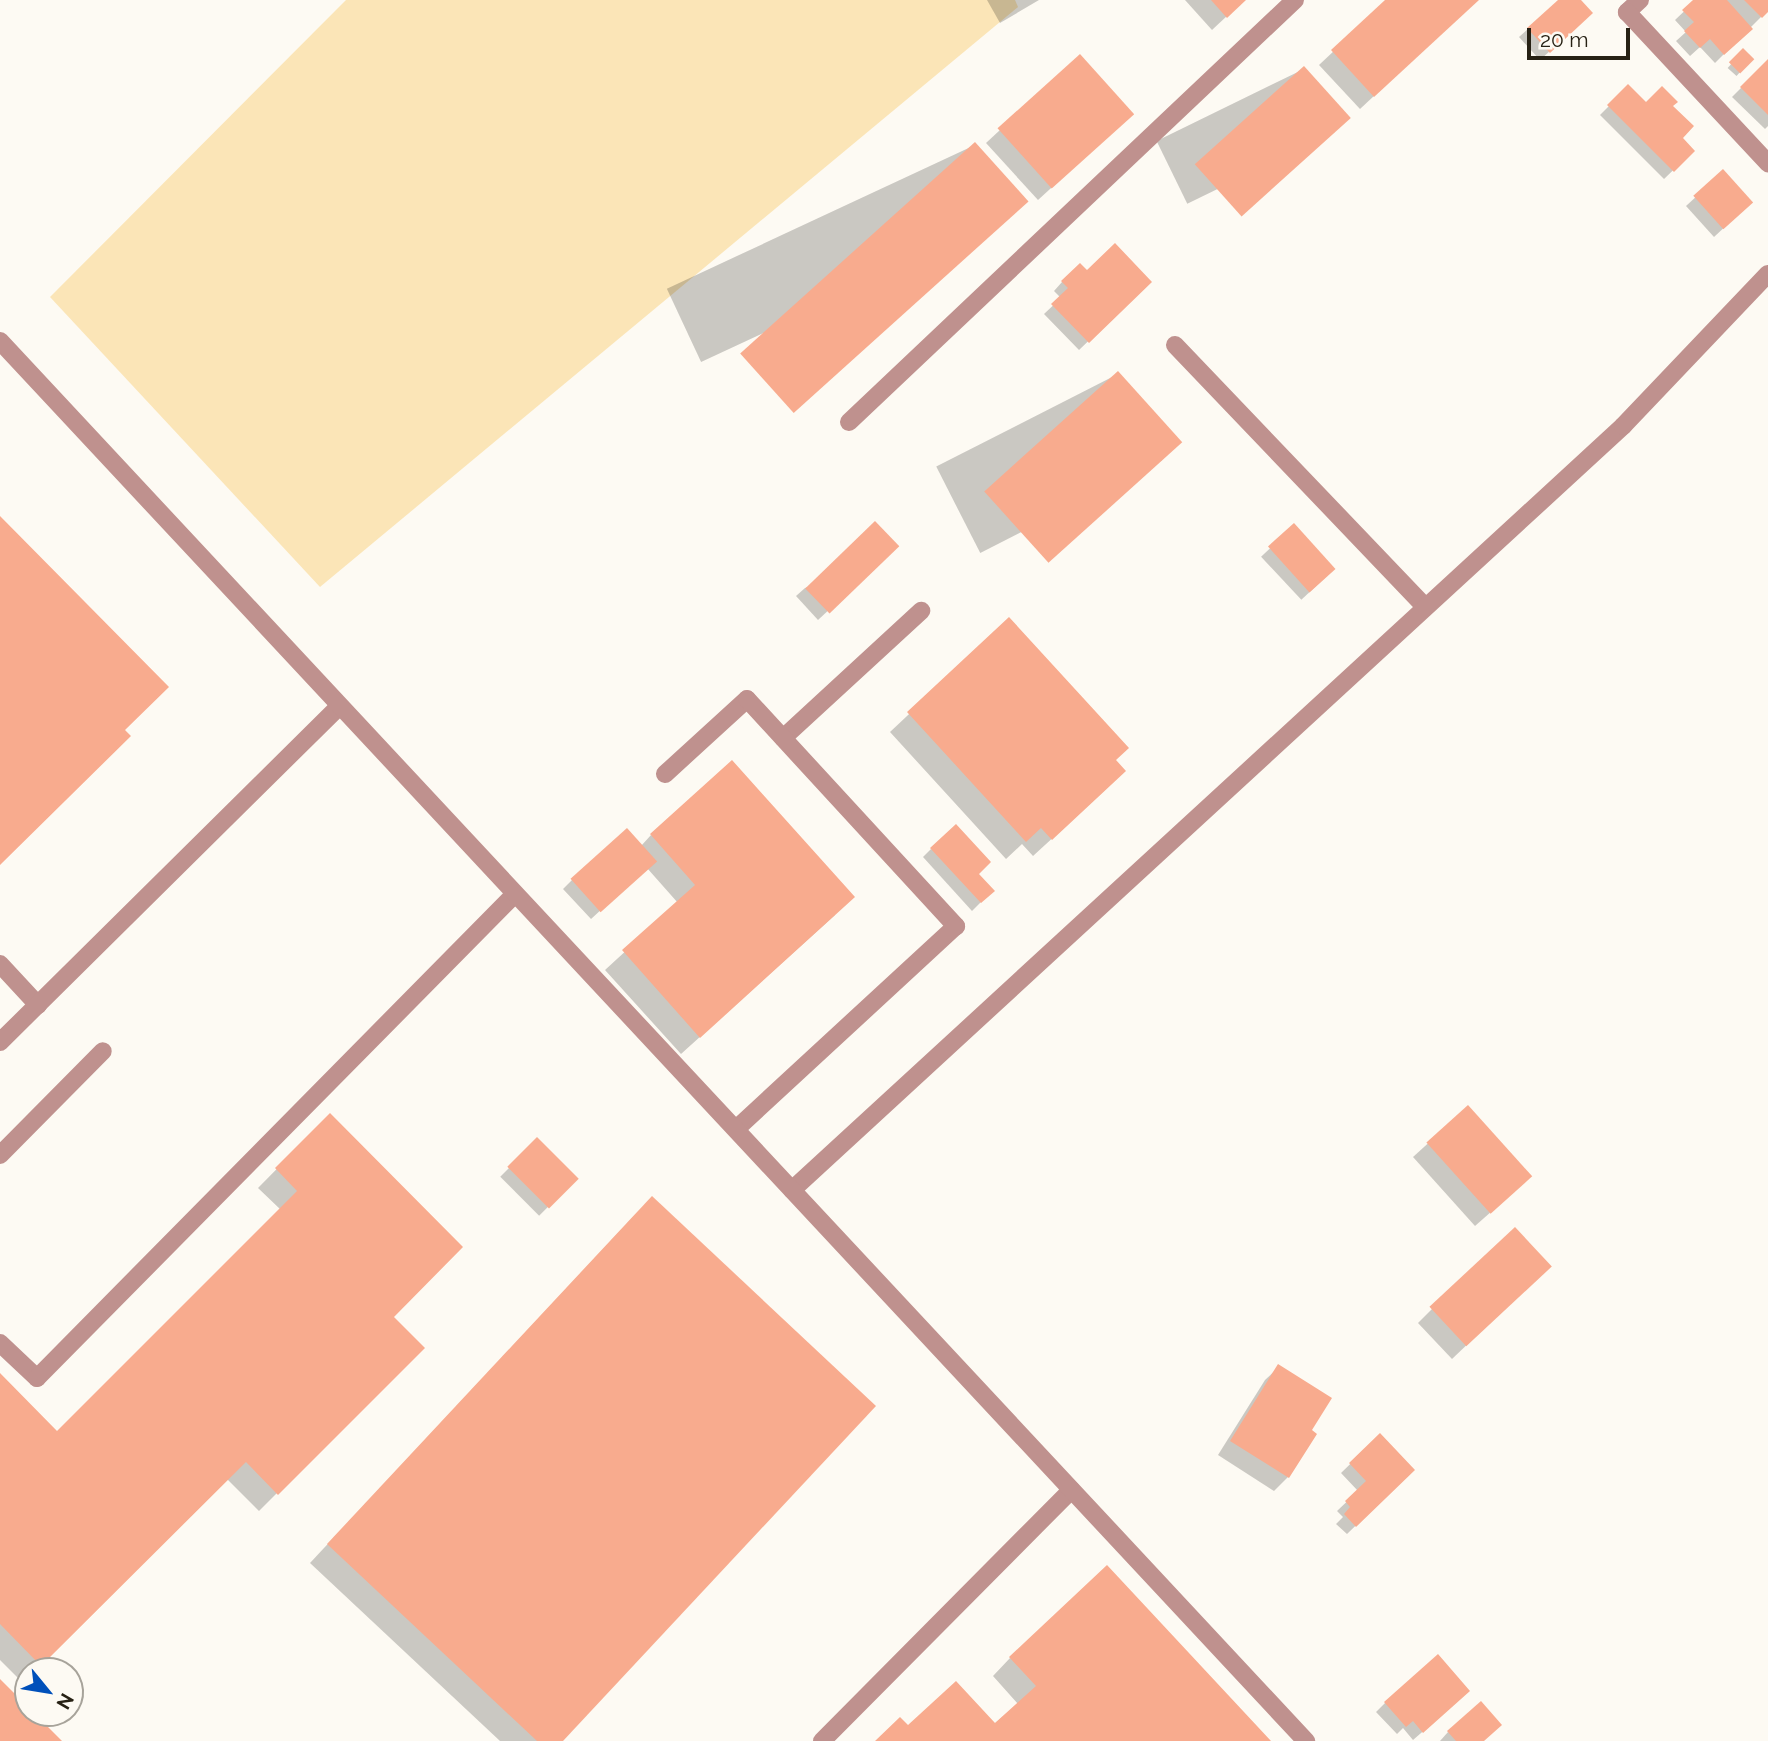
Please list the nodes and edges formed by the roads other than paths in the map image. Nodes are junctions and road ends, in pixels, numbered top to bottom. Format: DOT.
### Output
graph roads {
  1 [pos="1295,0"];
  2 [pos="1640,0"];
  3 [pos="1768,163"];
  4 [pos="1768,274"];
  5 [pos="0,341"];
  6 [pos="1175,345"];
  7 [pos="849,422"];
  8 [pos="1425,607"];
  9 [pos="921,611"];
  10 [pos="340,707"];
  11 [pos="783,738"];
  12 [pos="665,774"];
  13 [pos="514,895"];
  14 [pos="0,964"];
  15 [pos="38,1005"];
  16 [pos="0,1042"];
  17 [pos="103,1051"];
  18 [pos="736,1129"];
  19 [pos="0,1154"];
  20 [pos="792,1190"];
  21 [pos="0,1343"];
  22 [pos="1071,1490"];
  23 [pos="822,1741"];
  24 [pos="1307,1741"];
  1 -- 7 [label="street"];
  2 -- 3 [label="street"];
  4 -- 8 [label="street"];
  5 -- 10 [label="street"];
  6 -- 8 [label="street"];
  8 -- 20 [label="street"];
  9 -- 11 [label="street"];
  10 -- 13 [label="street"];
  10 -- 15 [label="street"];
  11 -- 12 [label="street"];
  11 -- 18 [label="street"];
  13 -- 18 [label="street"];
  13 -- 21 [label="street"];
  14 -- 15 [label="street"];
  15 -- 16 [label="street"];
  17 -- 19 [label="street"];
  18 -- 20 [label="street"];
  20 -- 22 [label="street"];
  22 -- 23 [label="street"];
  22 -- 24 [label="street"];
}
